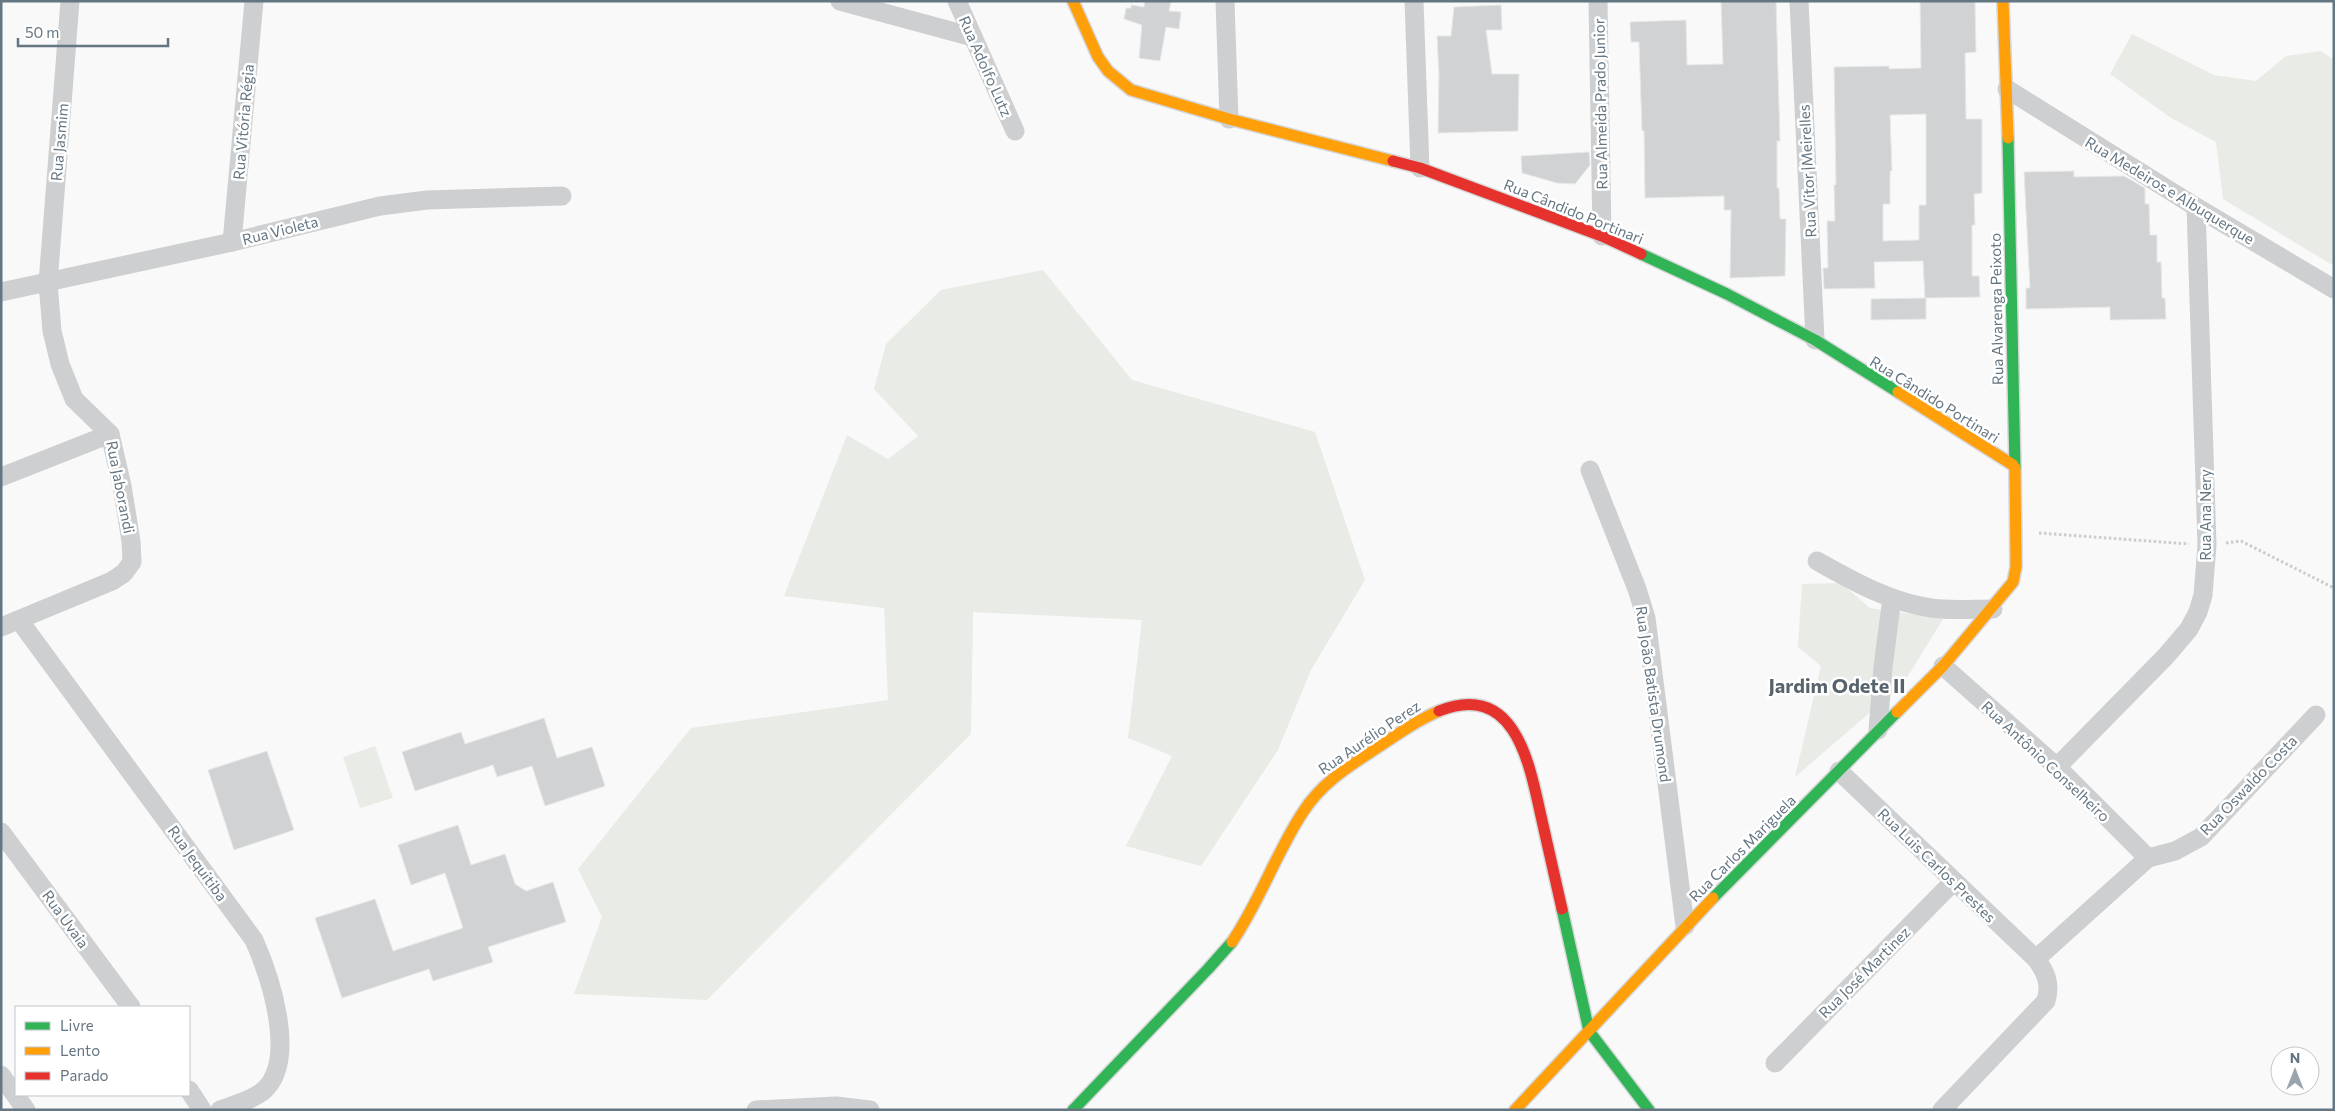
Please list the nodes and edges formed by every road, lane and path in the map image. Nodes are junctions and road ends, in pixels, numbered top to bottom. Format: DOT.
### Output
graph roads {
  1 [pos="70,1"];
  2 [pos="254,1"];
  3 [pos="840,1"];
  4 [pos="957,1"];
  5 [pos="1073,1"];
  6 [pos="1225,1"];
  7 [pos="1414,1"];
  8 [pos="1598,1"];
  9 [pos="1799,1"];
  10 [pos="2003,1"];
  11 [pos="973,36"];
  12 [pos="2007,89"];
  13 [pos="1229,119"];
  14 [pos="1016,131"];
  15 [pos="1420,168"];
  16 [pos="562,196"];
  17 [pos="2196,207"];
  18 [pos="1602,236"];
  19 [pos="232,242"];
  20 [pos="48,283"];
  21 [pos="2334,289"];
  22 [pos="1,292"];
  23 [pos="1814,340"];
  24 [pos="110,434"];
  25 [pos="2013,466"];
  26 [pos="1590,470"];
  27 [pos="1,477"];
  28 [pos="2016,531"];
  29 [pos="2207,545"];
  30 [pos="1817,561"];
  31 [pos="2334,588"];
  32 [pos="1892,598"];
  33 [pos="1993,609"];
  34 [pos="19,620"];
  35 [pos="1,627"];
  36 [pos="1943,666"];
  37 [pos="2316,715"];
  38 [pos="1878,730"];
  39 [pos="2057,767"];
  40 [pos="1839,772"];
  41 [pos="1,832"];
  42 [pos="2148,858"];
  43 [pos="1954,881"];
  44 [pos="1686,926"];
  45 [pos="2036,958"];
  46 [pos="130,1006"];
  47 [pos="1589,1031"];
  48 [pos="1775,1063"];
  49 [pos="1,1075"];
  50 [pos="190,1092"];
  51 [pos="15,1095"];
  52 [pos="16,1096"];
  53 [pos="26,1110"];
  54 [pos="202,1110"];
  55 [pos="220,1110"];
  56 [pos="756,1110"];
  57 [pos="870,1110"];
  58 [pos="1073,1110"];
  59 [pos="1515,1110"];
  60 [pos="1649,1110"];
  61 [pos="1942,1110"];
  1 -- 20 [label="street, Rua Jasmim"];
  2 -- 19 [label="street, Rua Vitória Régia"];
  3 -- 11 [label="street"];
  4 -- 11 [label="street, Rua Adolfo Lutz"];
  5 -- 13 [label="street, Rua Cândido Portinari"];
  6 -- 13 [label="street"];
  7 -- 15 [label="street"];
  8 -- 18 [label="street, Rua Almeida Prado Junior"];
  9 -- 23 [label="street, Rua Vitor |Meirelles"];
  10 -- 12 [label="street, Rua Alvarenga Peixoto"];
  11 -- 14 [label="street, Rua Adolfo Lutz"];
  12 -- 17 [label="street, Rua Medeiros e Albuquerque"];
  12 -- 25 [label="street, Rua Alvarenga Peixoto"];
  13 -- 15 [label="street, Rua Cândido Portinari"];
  15 -- 18 [label="street, Rua Cândido Portinari"];
  16 -- 19 [label="street, Rua Violeta"];
  17 -- 21 [label="street, Rua Medeiros e Albuquerque"];
  17 -- 29 [label="street, Rua Ana Nery"];
  18 -- 23 [label="street, Rua Cândido Portinari"];
  19 -- 20 [label="street, Rua Violeta"];
  20 -- 22 [label="street, Rua Violeta"];
  20 -- 24 [label="street, Rua Jaborandi"];
  23 -- 25 [label="street, Rua Cândido Portinari"];
  24 -- 27 [label="street"];
  24 -- 34 [label="street, Rua Jaborandi"];
  25 -- 28 [label="street, Rua Alvarenga Peixoto"];
  26 -- 44 [label="street, Rua João Batista Drumond"];
  28 -- 29 [label="path"];
  28 -- 33 [label="street, Rua Alvarenga Peixoto"];
  29 -- 31 [label="path"];
  29 -- 39 [label="street, Rua Ana Nery"];
  30 -- 32 [label="street"];
  32 -- 33 [label="street"];
  32 -- 38 [label="street"];
  33 -- 36 [label="street, Rua Carlos Mariguela"];
  34 -- 35 [label="street, Rua Jaborandi"];
  34 -- 55 [label="street, Rua Jequitiba"];
  36 -- 38 [label="street, Rua Carlos Mariguela"];
  36 -- 39 [label="street, Rua Antônio Conselheiro"];
  37 -- 42 [label="street, Rua Oswaldo Costa"];
  38 -- 40 [label="street, Rua Carlos Mariguela"];
  39 -- 42 [label="street, Rua Antônio Conselheiro"];
  40 -- 43 [label="street, Rua Luis Carlos Prestes"];
  40 -- 44 [label="street, Rua Carlos Mariguela"];
  41 -- 46 [label="street, Rua Uvaia"];
  42 -- 45 [label="street, Rua Oswaldo Costa"];
  43 -- 45 [label="street, Rua Luis Carlos Prestes"];
  43 -- 48 [label="street, Rua José Martinez"];
  44 -- 47 [label="street, Rua Carlos Mariguela"];
  45 -- 61 [label="street"];
  47 -- 58 [label="street, Rua Aurélio Perez"];
  47 -- 59 [label="street, Rua Carlos Mariguela"];
  47 -- 60 [label="street, Rua Aurélio Perez"];
  49 -- 51 [label="street"];
  50 -- 54 [label="street"];
  52 -- 53 [label="street"];
  56 -- 57 [label="street"];
}
